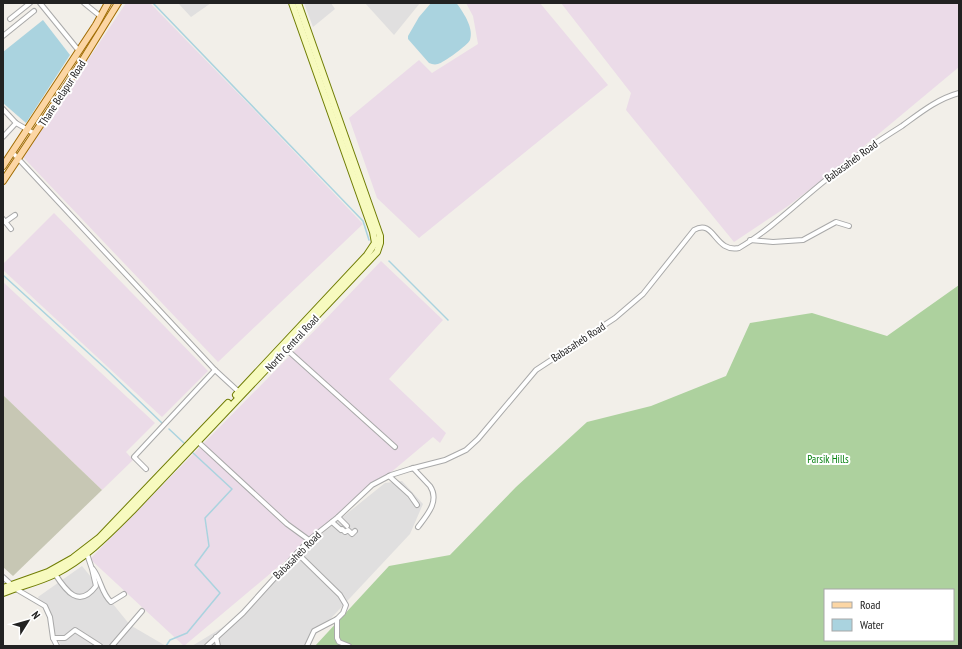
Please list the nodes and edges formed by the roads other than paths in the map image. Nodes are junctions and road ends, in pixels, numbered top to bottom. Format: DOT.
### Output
graph roads {
  1 [pos="30,3"];
  2 [pos="40,3"];
  3 [pos="84,3"];
  4 [pos="108,3"];
  5 [pos="118,3"];
  6 [pos="292,3"];
  7 [pos="298,3"];
  8 [pos="34,10"];
  9 [pos="100,16"];
  10 [pos="10,19"];
  11 [pos="3,36"];
  12 [pos="78,51"];
  13 [pos="959,93"];
  14 [pos="3,109"];
  15 [pos="16,123"];
  16 [pos="28,130"];
  17 [pos="35,134"];
  18 [pos="3,137"];
  19 [pos="12,152"];
  20 [pos="18,159"];
  21 [pos="3,166"];
  22 [pos="3,181"];
  23 [pos="15,215"];
  24 [pos="4,220"];
  25 [pos="849,226"];
  26 [pos="11,229"];
  27 [pos="750,240"];
  28 [pos="378,244"];
  29 [pos="283,347"];
  30 [pos="215,370"];
  31 [pos="240,394"];
  32 [pos="195,442"];
  33 [pos="395,447"];
  34 [pos="413,468"];
  35 [pos="146,469"];
  36 [pos="389,476"];
  37 [pos="417,505"];
  38 [pos="338,516"];
  39 [pos="332,522"];
  40 [pos="347,526"];
  41 [pos="418,527"];
  42 [pos="355,531"];
  43 [pos="309,540"];
  44 [pos="297,553"];
  45 [pos="87,554"];
  46 [pos="92,569"];
  47 [pos="55,574"];
  48 [pos="3,577"];
  49 [pos="14,587"];
  50 [pos="3,588"];
  51 [pos="3,594"];
  52 [pos="124,594"];
  53 [pos="142,611"];
  54 [pos="337,619"];
  55 [pos="216,637"];
  56 [pos="53,638"];
  57 [pos="57,646"];
  58 [pos="100,646"];
  59 [pos="112,646"];
  60 [pos="207,646"];
  61 [pos="218,646"];
  62 [pos="307,646"];
  63 [pos="349,646"];
  1 -- 10 [label="street"];
  2 -- 12 [label="street"];
  3 -- 9 [label="street"];
  4 -- 9 [label="main road, Thane Belapur Road"];
  5 -- 17 [label="main road, Thane Belapur Road"];
  6 -- 28 [label="main road"];
  7 -- 28 [label="main road"];
  8 -- 11 [label="street"];
  9 -- 12 [label="main road, Thane Belapur Road"];
  12 -- 16 [label="main road, Thane Belapur Road"];
  13 -- 27 [label="street, Babasaheb Road"];
  14 -- 15 [label="street"];
  15 -- 16 [label="street"];
  15 -- 18 [label="street"];
  16 -- 17 [label="street"];
  16 -- 19 [label="main road, Thane Belapur Road"];
  17 -- 20 [label="main road, Thane Belapur Road"];
  19 -- 20 [label="street"];
  19 -- 21 [label="main road, Thane Belapur Road"];
  20 -- 22 [label="main road, Thane Belapur Road"];
  20 -- 30 [label="street"];
  23 -- 24 [label="street"];
  24 -- 26 [label="street"];
  25 -- 27 [label="street"];
  27 -- 34 [label="street, Babasaheb Road"];
  28 -- 29 [label="main road, North Central Road"];
  29 -- 31 [label="main road, North Central Road"];
  29 -- 33 [label="street"];
  30 -- 31 [label="street"];
  30 -- 35 [label="street"];
  31 -- 32 [label="main road, North Central Road"];
  32 -- 43 [label="street"];
  32 -- 45 [label="main road, North Central Road"];
  32 -- 49 [label="main road, North Central Road"];
  34 -- 36 [label="street, Babasaheb Road"];
  34 -- 41 [label="street"];
  36 -- 37 [label="street"];
  36 -- 38 [label="street, Babasaheb Road"];
  38 -- 39 [label="street, Babasaheb Road"];
  38 -- 40 [label="street"];
  39 -- 42 [label="street"];
  39 -- 43 [label="street, Babasaheb Road"];
  43 -- 44 [label="street, Babasaheb Road"];
  44 -- 54 [label="street"];
  44 -- 55 [label="street, Babasaheb Road"];
  45 -- 46 [label="street"];
  45 -- 47 [label="main road, North Central Road"];
  46 -- 47 [label="street"];
  46 -- 52 [label="street"];
  47 -- 49 [label="main road, North Central Road"];
  48 -- 49 [label="street"];
  49 -- 50 [label="main road, North Central Road"];
  49 -- 51 [label="main road, North Central Road"];
  49 -- 56 [label="street"];
  53 -- 59 [label="street"];
  54 -- 62 [label="street"];
  54 -- 63 [label="street"];
  55 -- 60 [label="street, Babasaheb Road"];
  55 -- 61 [label="street"];
  56 -- 57 [label="street"];
  56 -- 58 [label="street"];
}
